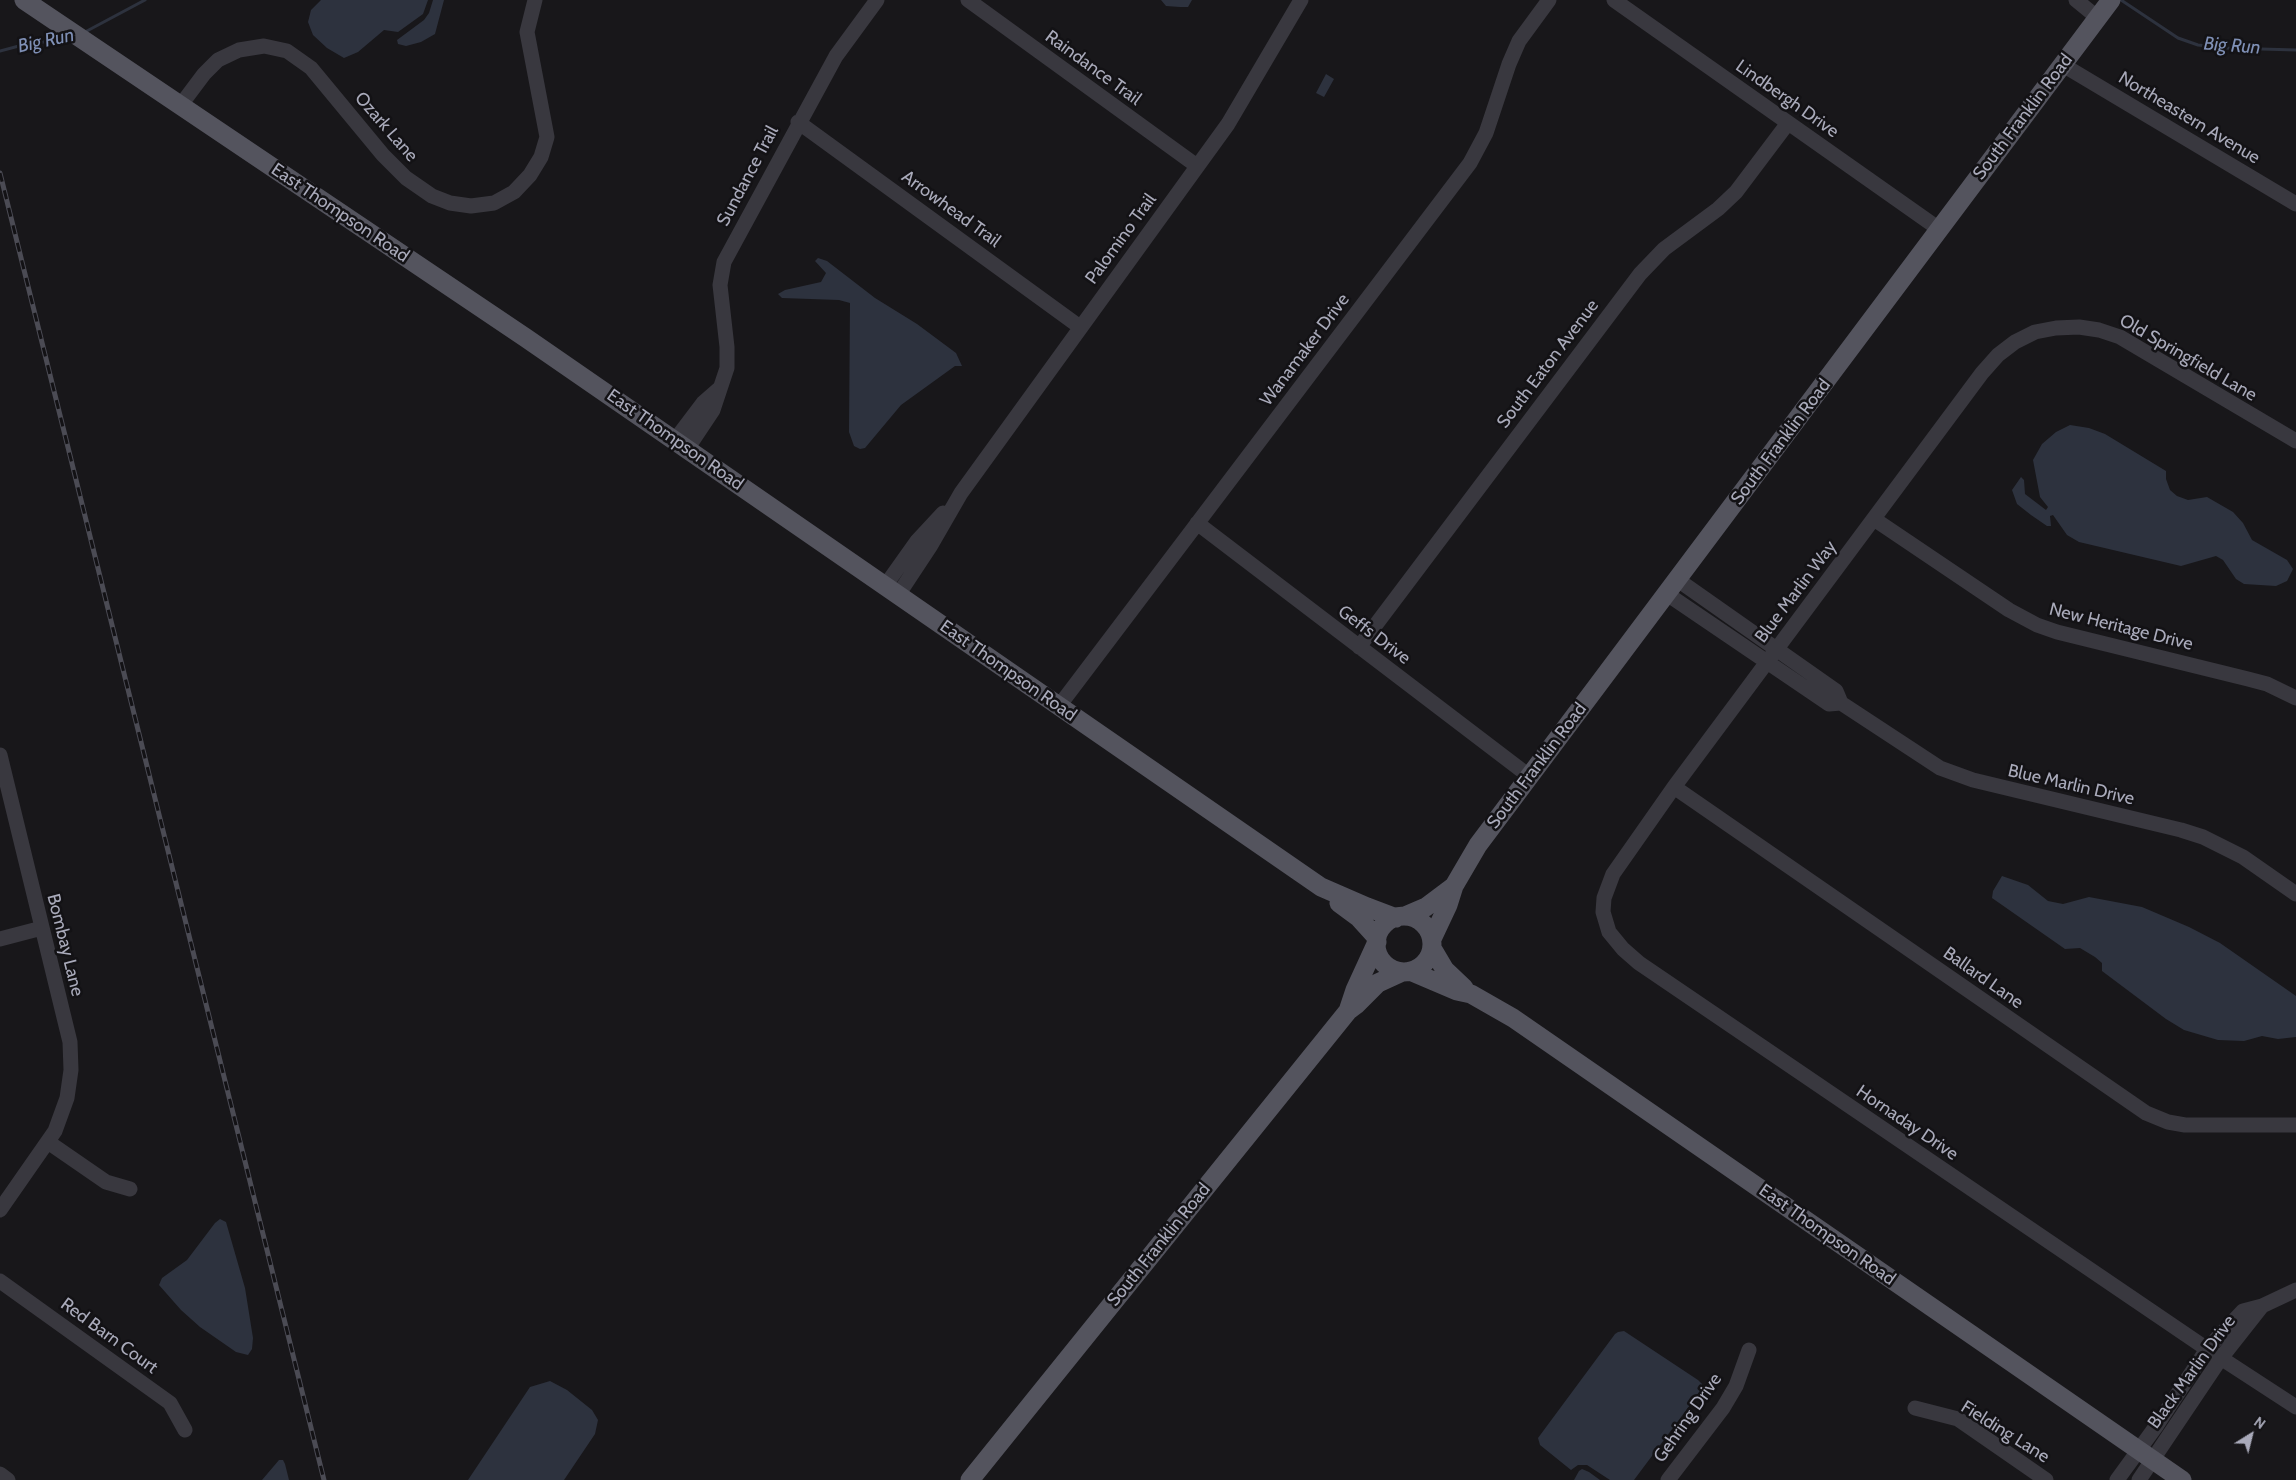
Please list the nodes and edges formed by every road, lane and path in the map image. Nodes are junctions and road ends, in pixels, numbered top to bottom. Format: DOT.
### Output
graph roads {
  1 [pos="24,0"];
  2 [pos="535,0"];
  3 [pos="877,0"];
  4 [pos="968,0"];
  5 [pos="1301,0"];
  6 [pos="1549,0"];
  7 [pos="1614,0"];
  8 [pos="2076,0"];
  9 [pos="2105,8"];
  10 [pos="2063,65"];
  11 [pos="180,106"];
  12 [pos="798,122"];
  13 [pos="1788,123"];
  14 [pos="1197,166"];
  15 [pos="2296,204"];
  16 [pos="1939,229"];
  17 [pos="1080,327"];
  18 [pos="2056,328"];
  19 [pos="2296,441"];
  20 [pos="681,444"];
  21 [pos="1874,519"];
  22 [pos="1197,524"];
  23 [pos="1672,587"];
  24 [pos="892,591"];
  25 [pos="1359,646"];
  26 [pos="1772,656"];
  27 [pos="2296,698"];
  28 [pos="1059,706"];
  29 [pos="0,755"];
  30 [pos="1529,776"];
  31 [pos="1674,787"];
  32 [pos="1454,886"];
  33 [pos="1321,887"];
  34 [pos="2296,894"];
  35 [pos="1603,912"];
  36 [pos="1401,917"];
  37 [pos="42,928"];
  38 [pos="0,939"];
  39 [pos="1377,940"];
  40 [pos="1432,944"];
  41 [pos="1406,971"];
  42 [pos="1470,994"];
  43 [pos="1348,1011"];
  44 [pos="2296,1125"];
  45 [pos="48,1142"];
  46 [pos="130,1189"];
  47 [pos="0,1210"];
  48 [pos="0,1281"];
  49 [pos="2296,1290"];
  50 [pos="2262,1306"];
  51 [pos="2207,1349"];
  52 [pos="1749,1350"];
  53 [pos="2221,1358"];
  54 [pos="2296,1407"];
  55 [pos="1915,1408"];
  56 [pos="185,1430"];
  57 [pos="2145,1455"];
  58 [pos="0,1474"];
  59 [pos="8,1480"];
  60 [pos="970,1480"];
  61 [pos="1668,1480"];
  62 [pos="2046,1480"];
  63 [pos="2117,1480"];
  64 [pos="2139,1480"];
  65 [pos="2182,1480"];
  1 -- 11 [label="main road, East Thompson Road"];
  2 -- 11 [label="street, Ozark Lane"];
  3 -- 12 [label="street, Sundance Trail"];
  4 -- 14 [label="street, Raindance Trail"];
  5 -- 14 [label="street, Palomino Trail"];
  6 -- 22 [label="street, Wanamaker Drive"];
  7 -- 13 [label="street, Lindbergh Drive"];
  8 -- 9 [label="street"];
  9 -- 10 [label="main road, South Franklin Road"];
  10 -- 15 [label="street, Northeastern Avenue"];
  10 -- 16 [label="main road, South Franklin Road"];
  11 -- 20 [label="main road, East Thompson Road"];
  12 -- 17 [label="street, Arrowhead Trail"];
  12 -- 20 [label="street, Sundance Trail"];
  13 -- 16 [label="street, Lindbergh Drive"];
  13 -- 25 [label="street, South Eaton Avenue"];
  14 -- 17 [label="street, Palomino Trail"];
  16 -- 23 [label="main road, South Franklin Road"];
  17 -- 24 [label="street, Palomino Trail"];
  18 -- 19 [label="street, Old Springfield Lane"];
  18 -- 21 [label="street, Blue Marlin Way"];
  20 -- 24 [label="main road, East Thompson Road"];
  21 -- 26 [label="street, Blue Marlin Way"];
  21 -- 27 [label="street, New Heritage Drive"];
  22 -- 25 [label="street, Geffs Drive"];
  22 -- 28 [label="street, Wanamaker Drive"];
  23 -- 26 [label="street, Blue Marlin Drive"];
  23 -- 30 [label="main road, South Franklin Road"];
  24 -- 28 [label="main road, East Thompson Road"];
  25 -- 30 [label="street, Geffs Drive"];
  26 -- 31 [label="street, Blue Marlin Way"];
  26 -- 34 [label="street, Blue Marlin Drive"];
  28 -- 33 [label="main road, East Thompson Road"];
  29 -- 37 [label="street, Bombay Lane"];
  30 -- 32 [label="main road, South Franklin Road"];
  31 -- 35 [label="street, Blue Marlin Way"];
  31 -- 44 [label="street, Ballard Lane"];
  32 -- 36 [label="main road, South Franklin Road"];
  32 -- 40 [label="main road, South Franklin Road"];
  33 -- 36 [label="main road, East Thompson Road"];
  33 -- 39 [label="main road, East Thompson Road"];
  35 -- 51 [label="street, Hornaday Drive"];
  36 -- 39 [label="main road"];
  36 -- 40 [label="main road"];
  37 -- 38 [label="street"];
  37 -- 45 [label="street, Bombay Lane"];
  39 -- 41 [label="main road"];
  39 -- 43 [label="main road, South Franklin Road"];
  40 -- 41 [label="main road"];
  40 -- 42 [label="main road, East Thompson Road"];
  41 -- 42 [label="main road, East Thompson Road"];
  41 -- 43 [label="main road, South Franklin Road"];
  42 -- 57 [label="main road, East Thompson Road"];
  43 -- 60 [label="main road, South Franklin Road"];
  45 -- 46 [label="street"];
  45 -- 47 [label="street, Bombay Lane"];
  48 -- 56 [label="street, Red Barn Court"];
  49 -- 50 [label="street, Black Marlin Drive"];
  50 -- 51 [label="street, Black Marlin Drive"];
  50 -- 53 [label="street, Black Marlin Drive"];
  51 -- 53 [label="street, Hornaday Drive"];
  51 -- 57 [label="street, Black Marlin Drive"];
  52 -- 61 [label="street, Gehring Drive"];
  53 -- 54 [label="street, Hornaday Drive"];
  53 -- 57 [label="street, Black Marlin Drive"];
  55 -- 62 [label="street, Fielding Lane"];
  57 -- 63 [label="street"];
  57 -- 64 [label="street"];
  57 -- 65 [label="main road, East Thompson Road"];
  58 -- 59 [label="street"];
}
